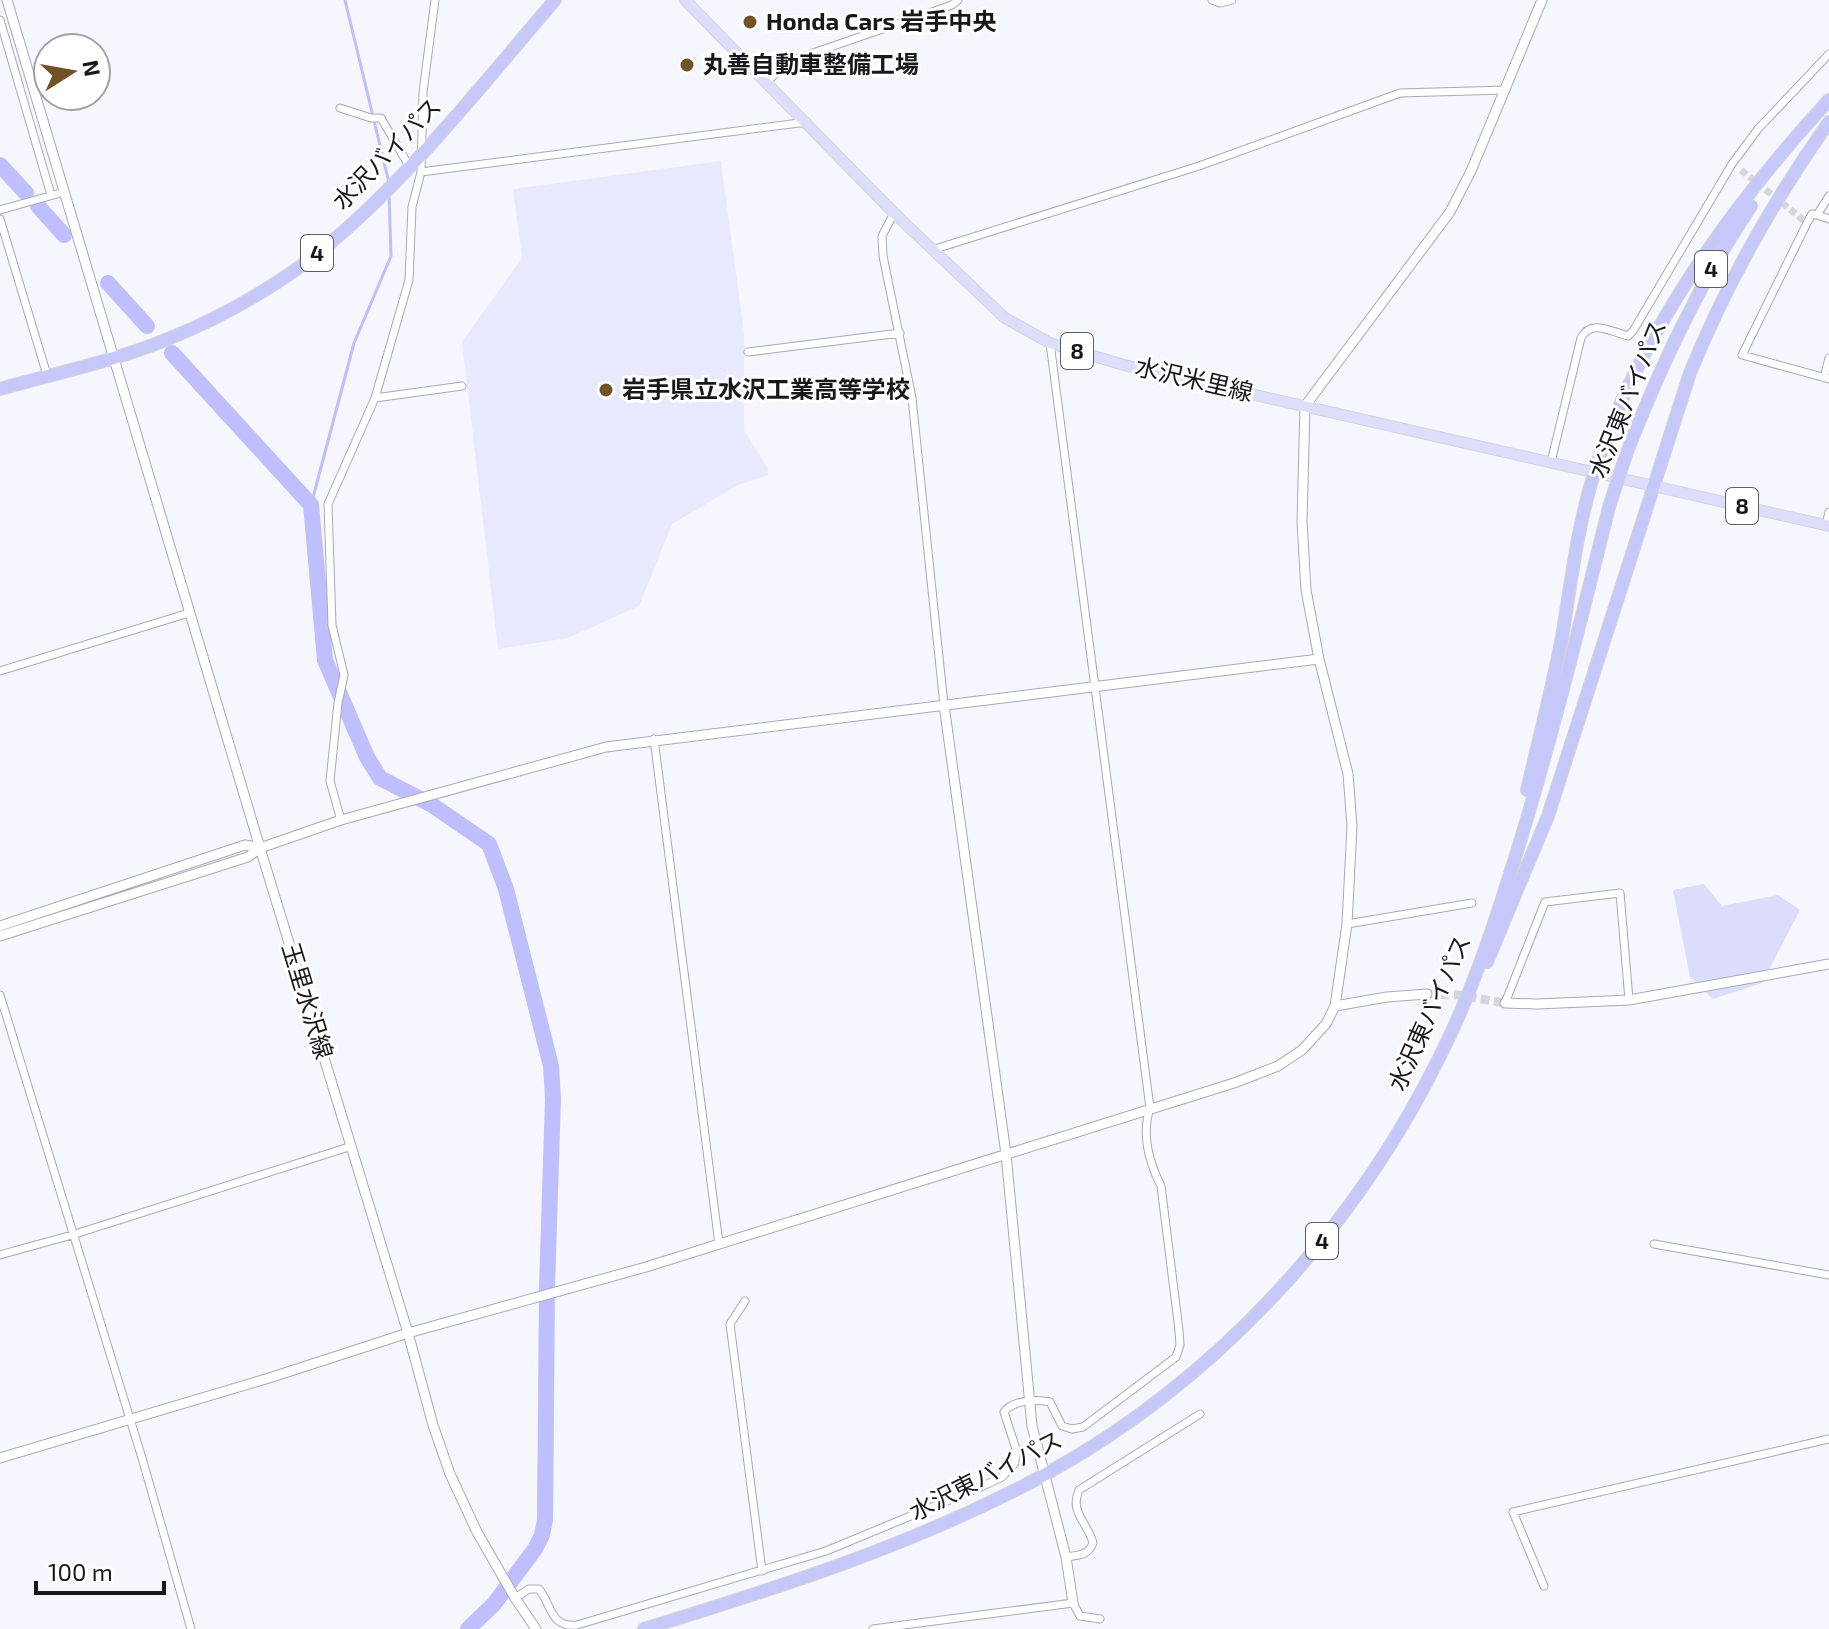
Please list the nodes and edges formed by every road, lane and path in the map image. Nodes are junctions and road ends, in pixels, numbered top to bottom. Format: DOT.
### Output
graph roads {
  1 [pos="7,0"];
  2 [pos="435,0"];
  3 [pos="555,0"];
  4 [pos="685,0"];
  5 [pos="958,0"];
  6 [pos="1212,0"];
  7 [pos="1232,0"];
  8 [pos="1542,0"];
  9 [pos="0,20"];
  10 [pos="1829,54"];
  11 [pos="767,82"];
  12 [pos="1506,90"];
  13 [pos="1829,103"];
  14 [pos="340,108"];
  15 [pos="807,122"];
  16 [pos="1829,122"];
  17 [pos="421,154"];
  18 [pos="1732,164"];
  19 [pos="415,169"];
  20 [pos="1741,170"];
  21 [pos="64,192"];
  22 [pos="51,195"];
  23 [pos="1829,196"];
  24 [pos="0,210"];
  25 [pos="894,213"];
  26 [pos="1817,215"];
  27 [pos="0,219"];
  28 [pos="1829,219"];
  29 [pos="932,250"];
  30 [pos="900,333"];
  31 [pos="1050,343"];
  32 [pos="748,352"];
  33 [pos="113,358"];
  34 [pos="1829,358"];
  35 [pos="47,375"];
  36 [pos="1826,378"];
  37 [pos="462,386"];
  38 [pos="0,389"];
  39 [pos="375,398"];
  40 [pos="1305,406"];
  41 [pos="1551,462"];
  42 [pos="1594,473"];
  43 [pos="1654,487"];
  44 [pos="1829,512"];
  45 [pos="1828,525"];
  46 [pos="189,613"];
  47 [pos="1319,659"];
  48 [pos="0,671"];
  49 [pos="1095,686"];
  50 [pos="944,705"];
  51 [pos="654,739"];
  52 [pos="341,820"];
  53 [pos="260,848"];
  54 [pos="1513,864"];
  55 [pos="1472,903"];
  56 [pos="1347,924"];
  57 [pos="0,926"];
  58 [pos="0,936"];
  59 [pos="1829,964"];
  60 [pos="1427,994"];
  61 [pos="0,995"];
  62 [pos="1629,1000"];
  63 [pos="1505,1003"];
  64 [pos="1335,1006"];
  65 [pos="1441,1055"];
  66 [pos="1150,1108"];
  67 [pos="352,1146"];
  68 [pos="1006,1154"];
  69 [pos="72,1235"];
  70 [pos="719,1244"];
  71 [pos="1654,1244"];
  72 [pos="0,1255"];
  73 [pos="1829,1275"];
  74 [pos="745,1301"];
  75 [pos="408,1333"];
  76 [pos="1029,1402"];
  77 [pos="1200,1414"];
  78 [pos="130,1420"];
  79 [pos="1829,1439"];
  80 [pos="0,1458"];
  81 [pos="1045,1474"];
  82 [pos="1066,1557"];
  83 [pos="762,1571"];
  84 [pos="1544,1586"];
  85 [pos="515,1598"];
  86 [pos="1073,1603"];
  87 [pos="1100,1619"];
  88 [pos="191,1629"];
  89 [pos="536,1629"];
  90 [pos="644,1629"];
  91 [pos="873,1629"];
  1 -- 21 [label="street, 玉里水沢線"];
  2 -- 17 [label="street"];
  3 -- 17 [label="highway, 水沢バイパス / 4"];
  4 -- 11 [label="main road, 水沢米里線 / 8"];
  5 -- 11 [label="street"];
  6 -- 7 [label="street"];
  8 -- 12 [label="street"];
  9 -- 22 [label="street"];
  10 -- 18 [label="street"];
  11 -- 15 [label="main road, 水沢米里線 / 8"];
  12 -- 29 [label="street"];
  12 -- 40 [label="street"];
  13 -- 42 [label="highway"];
  13 -- 54 [label="highway, 水沢東バイパス / 4, bridge"];
  14 -- 19 [label="street"];
  15 -- 19 [label="street"];
  15 -- 25 [label="main road, 水沢米里線 / 8"];
  16 -- 43 [label="highway"];
  17 -- 19 [label="highway, 水沢バイパス / 4"];
  18 -- 20 [label="street"];
  18 -- 41 [label="street"];
  19 -- 33 [label="highway, 水沢バイパス / 4"];
  19 -- 39 [label="street"];
  21 -- 22 [label="street"];
  21 -- 33 [label="street, 玉里水沢線"];
  22 -- 24 [label="street"];
  23 -- 26 [label="street"];
  25 -- 29 [label="main road, 水沢米里線 / 8"];
  25 -- 30 [label="street"];
  26 -- 28 [label="street"];
  26 -- 36 [label="street"];
  27 -- 35 [label="street"];
  29 -- 31 [label="main road, 水沢米里線 / 8"];
  30 -- 32 [label="street"];
  30 -- 50 [label="street"];
  31 -- 40 [label="main road, 水沢米里線 / 8"];
  31 -- 49 [label="street"];
  33 -- 35 [label="highway, 水沢バイパス / 4"];
  33 -- 46 [label="street, 玉里水沢線"];
  34 -- 36 [label="street"];
  35 -- 38 [label="highway, 水沢バイパス / 4"];
  37 -- 39 [label="street"];
  39 -- 52 [label="street"];
  40 -- 41 [label="main road, 水沢米里線 / 8"];
  40 -- 47 [label="street"];
  41 -- 42 [label="main road, 水沢米里線 / 8"];
  42 -- 43 [label="main road, 水沢米里線 / 8"];
  42 -- 54 [label="highway"];
  43 -- 45 [label="main road, 水沢米里線 / 8"];
  43 -- 65 [label="highway"];
  44 -- 45 [label="street"];
  46 -- 48 [label="street"];
  46 -- 53 [label="street, 玉里水沢線"];
  47 -- 49 [label="street"];
  47 -- 56 [label="street"];
  49 -- 50 [label="street"];
  49 -- 66 [label="street"];
  50 -- 51 [label="street"];
  50 -- 68 [label="street"];
  51 -- 52 [label="street"];
  51 -- 70 [label="street"];
  52 -- 53 [label="street"];
  53 -- 57 [label="street"];
  53 -- 58 [label="street"];
  53 -- 67 [label="street, 玉里水沢線"];
  54 -- 65 [label="highway, 水沢東バイパス / 4"];
  55 -- 56 [label="street"];
  56 -- 64 [label="street"];
  59 -- 62 [label="street"];
  60 -- 64 [label="street"];
  61 -- 69 [label="street"];
  62 -- 63 [label="street"];
  62 -- 63 [label="street"];
  64 -- 66 [label="street"];
  65 -- 81 [label="highway, 水沢東バイパス / 4"];
  66 -- 68 [label="street"];
  66 -- 76 [label="street"];
  67 -- 69 [label="street"];
  67 -- 75 [label="street, 玉里水沢線"];
  68 -- 70 [label="street"];
  68 -- 76 [label="street"];
  69 -- 72 [label="street"];
  69 -- 78 [label="street"];
  70 -- 75 [label="street"];
  71 -- 73 [label="street"];
  74 -- 83 [label="street"];
  75 -- 78 [label="street"];
  75 -- 85 [label="street, 玉里水沢線"];
  76 -- 81 [label="street"];
  76 -- 83 [label="street"];
  77 -- 82 [label="street"];
  78 -- 80 [label="street"];
  78 -- 88 [label="street"];
  79 -- 84 [label="street"];
  81 -- 82 [label="street"];
  81 -- 90 [label="highway, 水沢東バイパス / 4"];
  82 -- 86 [label="street"];
  83 -- 85 [label="street"];
  85 -- 89 [label="street, 玉里水沢線"];
  86 -- 87 [label="street"];
  86 -- 91 [label="street"];
}
